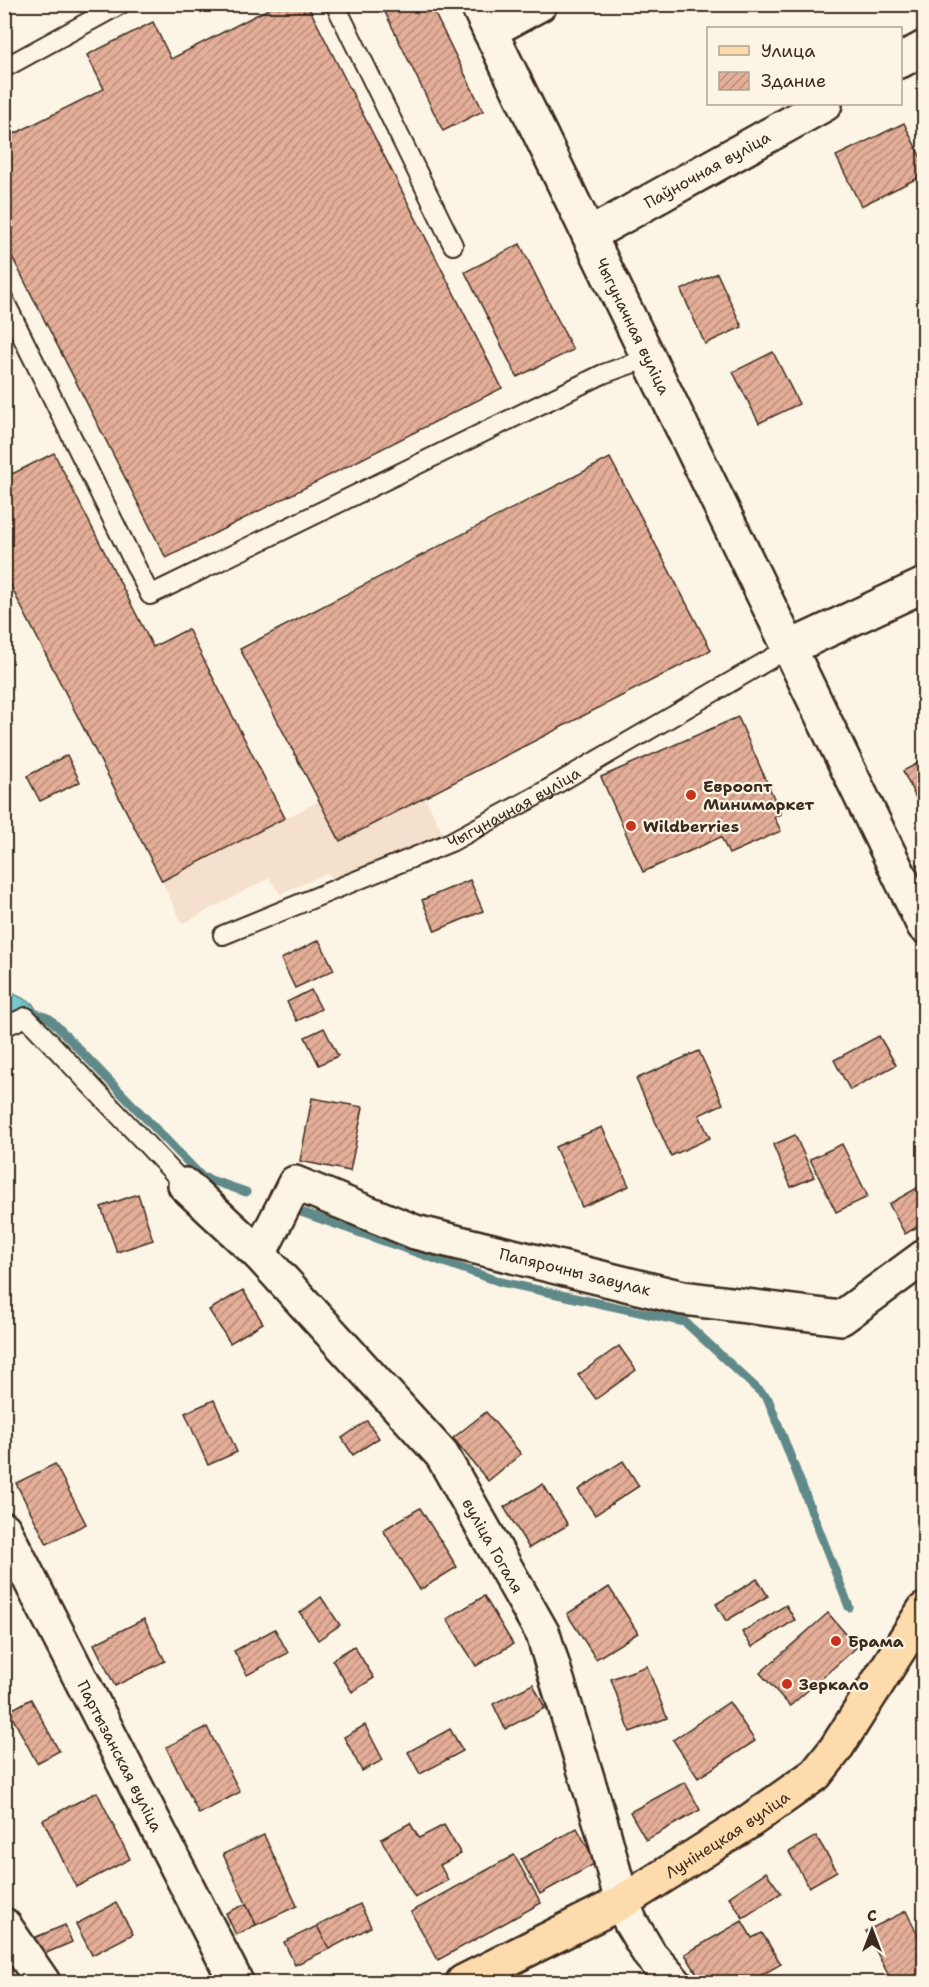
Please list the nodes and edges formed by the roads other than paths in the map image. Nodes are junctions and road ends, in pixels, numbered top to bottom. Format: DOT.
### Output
graph roads {
  1 [pos="122,4"];
  2 [pos="335,4"];
  3 [pos="540,4"];
  4 [pos="484,18"];
  5 [pos="924,48"];
  6 [pos="902,60"];
  7 [pos="4,68"];
  8 [pos="823,105"];
  9 [pos="589,235"];
  10 [pos="453,245"];
  11 [pos="4,300"];
  12 [pos="648,358"];
  13 [pos="924,585"];
  14 [pos="789,648"];
  15 [pos="924,926"];
  16 [pos="223,936"];
  17 [pos="4,1027"];
  18 [pos="185,1185"];
  19 [pos="259,1254"];
  20 [pos="924,1257"];
  21 [pos="4,1529"];
  22 [pos="924,1610"];
  23 [pos="622,1902"];
  24 [pos="4,1925"];
  25 [pos="43,1983"];
  26 [pos="236,1983"];
  27 [pos="464,1983"];
  28 [pos="674,1983"];
  1 -- 7 [label="lane"];
  2 -- 10 [label="lane"];
  3 -- 4 [label="street"];
  4 -- 9 [label="street, Чыгуначная вуліца"];
  5 -- 6 [label="street"];
  8 -- 9 [label="street, Паўночная вуліца"];
  9 -- 12 [label="street, Чыгуначная вуліца"];
  11 -- 12 [label="lane"];
  12 -- 14 [label="street, Чыгуначная вуліца"];
  13 -- 14 [label="street"];
  14 -- 15 [label="street, Чыгуначная вуліца"];
  14 -- 16 [label="lane, Чыгуначная вуліца"];
  17 -- 18 [label="lane"];
  18 -- 19 [label="street, вуліца Гогаля"];
  19 -- 20 [label="street, Папярочны завулак"];
  19 -- 23 [label="street, вуліца Гогаля"];
  21 -- 26 [label="street, Партызанская вуліца"];
  22 -- 23 [label="main road, Лунінецкая вуліца"];
  23 -- 27 [label="main road, Лунінецкая вуліца"];
  23 -- 28 [label="street, вуліца Гогаля"];
  24 -- 25 [label="street"];
}
